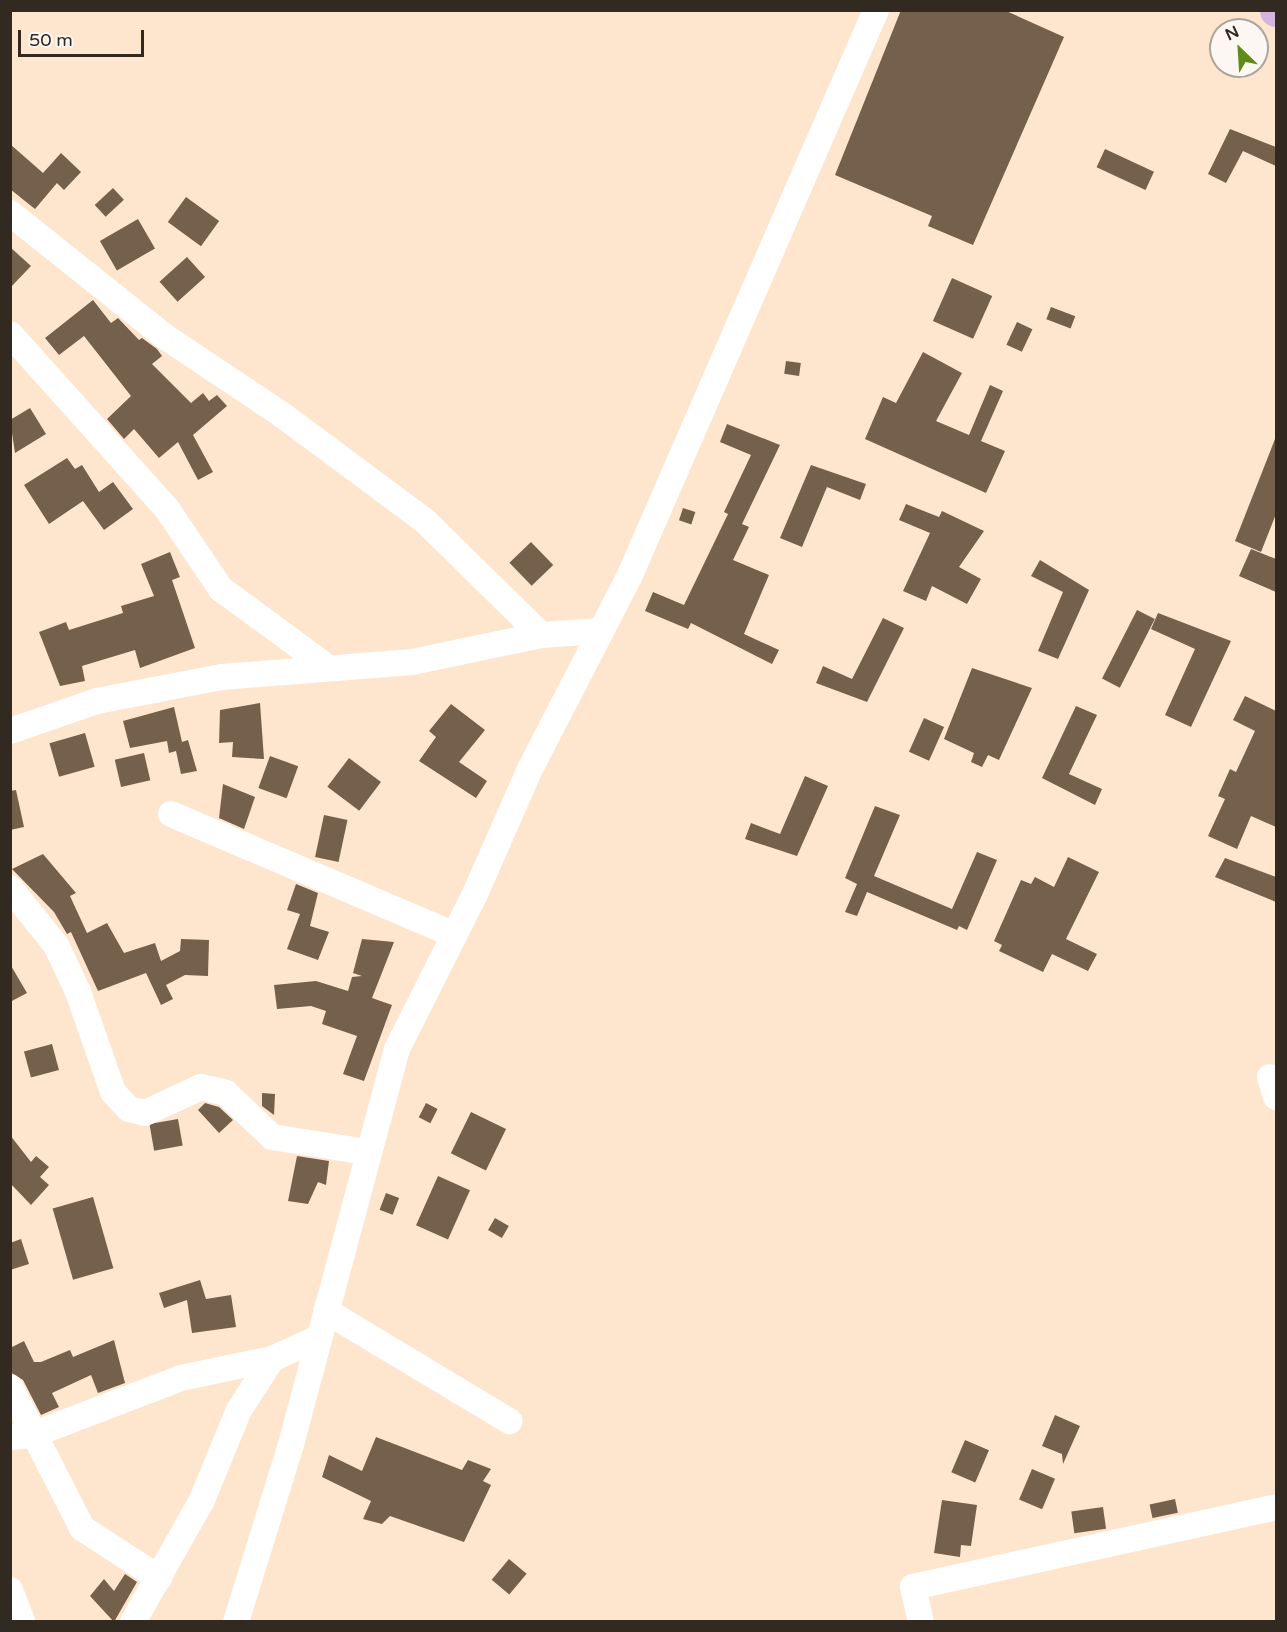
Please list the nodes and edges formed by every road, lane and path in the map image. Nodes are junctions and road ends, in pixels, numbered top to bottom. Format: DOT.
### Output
graph roads {
  1 [pos="876,10"];
  2 [pos="10,213"];
  3 [pos="10,334"];
  4 [pos="600,632"];
  5 [pos="541,635"];
  6 [pos="327,667"];
  7 [pos="10,731"];
  8 [pos="171,814"];
  9 [pos="10,888"];
  10 [pos="452,934"];
  11 [pos="367,1152"];
  12 [pos="326,1311"];
  13 [pos="318,1338"];
  14 [pos="272,1359"];
  15 [pos="10,1387"];
  16 [pos="509,1421"];
  17 [pos="21,1436"];
  18 [pos="1276,1507"];
  19 [pos="159,1578"];
  20 [pos="10,1590"];
  21 [pos="22,1622"];
  22 [pos="133,1622"];
  23 [pos="236,1622"];
  24 [pos="921,1622"];
  1 -- 4 [label="street"];
  2 -- 5 [label="street"];
  3 -- 6 [label="street"];
  4 -- 5 [label="street"];
  4 -- 10 [label="street"];
  5 -- 6 [label="street"];
  6 -- 7 [label="street"];
  8 -- 10 [label="street"];
  9 -- 11 [label="street"];
  10 -- 11 [label="street"];
  11 -- 12 [label="street"];
  12 -- 13 [label="street"];
  12 -- 16 [label="street"];
  13 -- 14 [label="street"];
  13 -- 23 [label="street"];
  14 -- 17 [label="street"];
  14 -- 19 [label="street"];
  15 -- 17 [label="street"];
  17 -- 19 [label="street"];
  18 -- 24 [label="street"];
  19 -- 22 [label="street"];
  20 -- 21 [label="street"];
}
